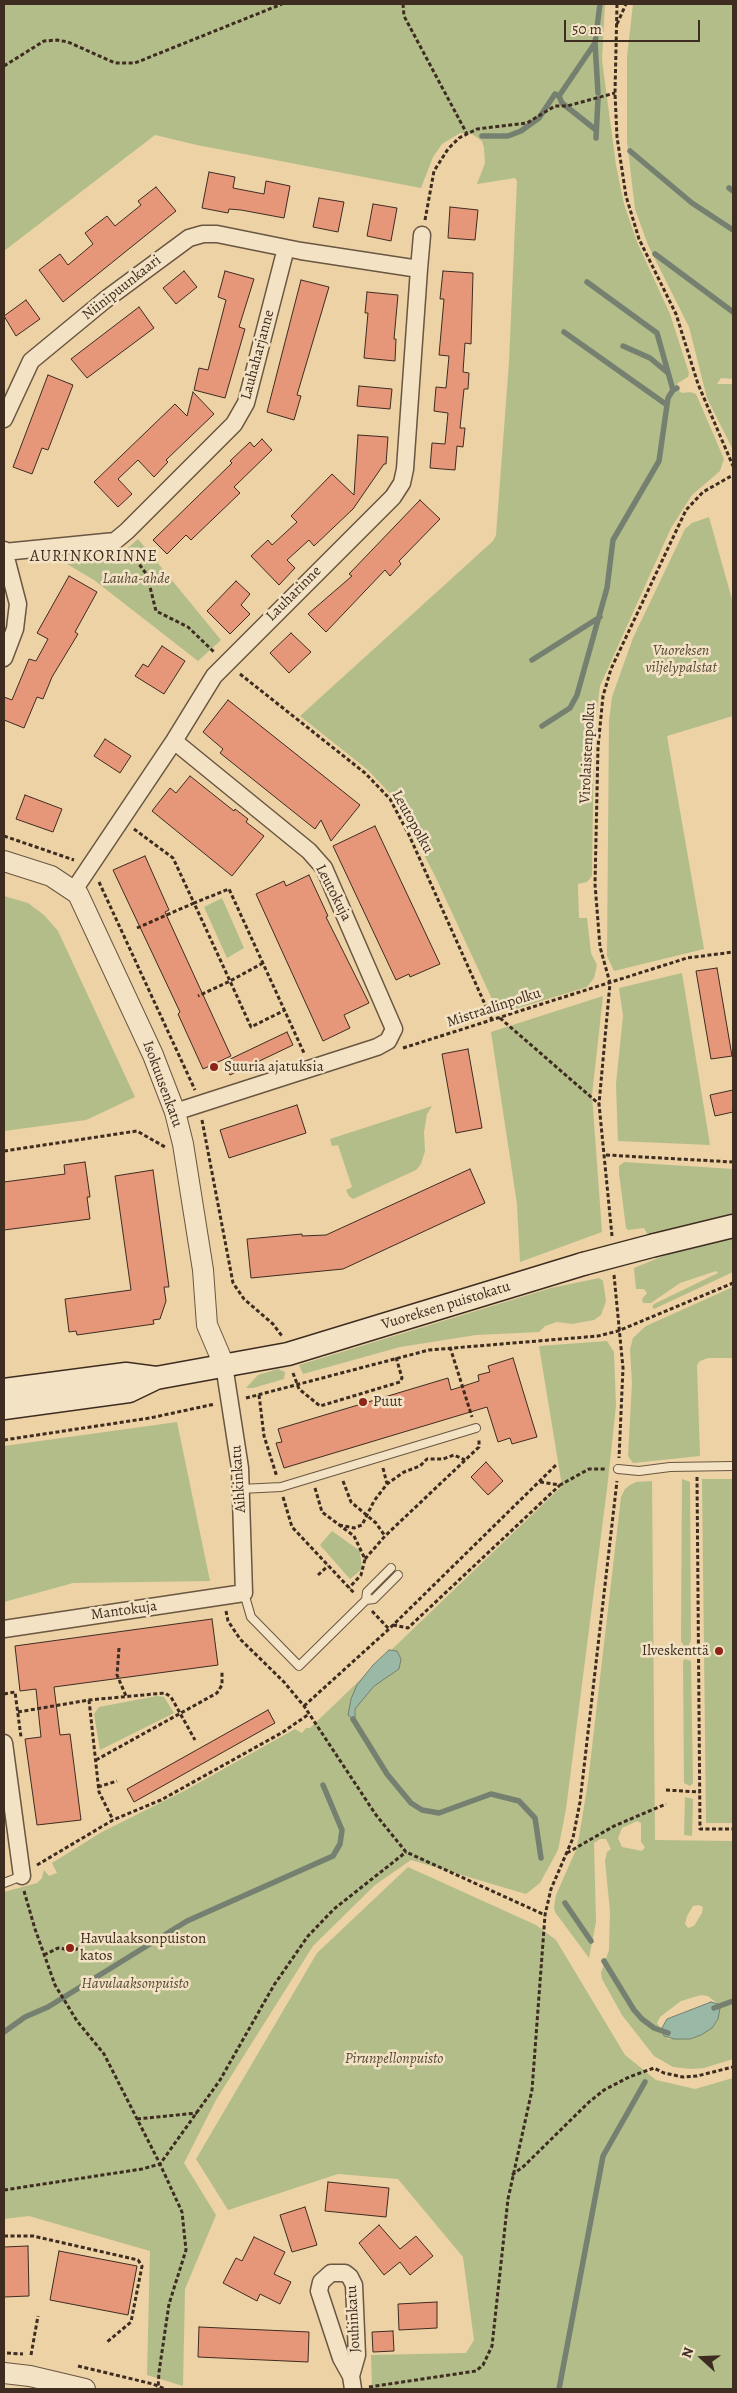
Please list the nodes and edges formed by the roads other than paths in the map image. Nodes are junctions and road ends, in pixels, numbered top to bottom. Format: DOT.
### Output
graph roads {
  1 [pos="422,236"];
  2 [pos="286,248"];
  3 [pos="419,269"];
  4 [pos="4,420"];
  5 [pos="4,552"];
  6 [pos="4,658"];
  7 [pos="174,741"];
  8 [pos="4,861"];
  9 [pos="74,890"];
  10 [pos="175,1112"];
  11 [pos="733,1226"];
  12 [pos="224,1365"];
  13 [pos="156,1378"];
  14 [pos="4,1390"];
  15 [pos="4,1408"];
  16 [pos="476,1428"];
  17 [pos="733,1466"];
  18 [pos="618,1469"];
  19 [pos="241,1489"];
  20 [pos="391,1568"];
  21 [pos="398,1575"];
  22 [pos="244,1593"];
  23 [pos="365,1601"];
  24 [pos="4,1629"];
  25 [pos="4,1744"];
  26 [pos="22,1876"];
  27 [pos="4,1883"];
  28 [pos="4,2373"];
  29 [pos="352,2385"];
  30 [pos="85,2389"];
  1 -- 3 [label="street, Lauharinne"];
  2 -- 3 [label="street"];
  2 -- 4 [label="street, Niinipuunkaari"];
  2 -- 5 [label="street, Lauhaharjanne"];
  3 -- 7 [label="street, Lauharinne"];
  5 -- 6 [label="street"];
  7 -- 9 [label="street, Lauharinne"];
  7 -- 10 [label="street, Leutokuja"];
  8 -- 9 [label="street, Isokuusenkatu"];
  9 -- 10 [label="street, Isokuusenkatu"];
  10 -- 12 [label="street, Isokuusenkatu"];
  11 -- 12 [label="main road, Vuoreksen puistokatu, bridge"];
  12 -- 13 [label="main road, Vuoreksen puistokatu"];
  12 -- 19 [label="street, Aihkinkatu"];
  13 -- 14 [label="main road, Vuoreksen puistokatu"];
  13 -- 15 [label="main road, Vuoreksen puistokatu"];
  16 -- 19 [label="lane"];
  17 -- 18 [label="lane"];
  19 -- 22 [label="street, Aihkinkatu"];
  20 -- 23 [label="lane"];
  21 -- 23 [label="lane"];
  22 -- 23 [label="lane"];
  22 -- 24 [label="street, Mantokuja"];
  25 -- 26 [label="street"];
  26 -- 27 [label="lane"];
  28 -- 30 [label="street"];
  29 -- 29 [label="street, Jouhinkatu"];
}
